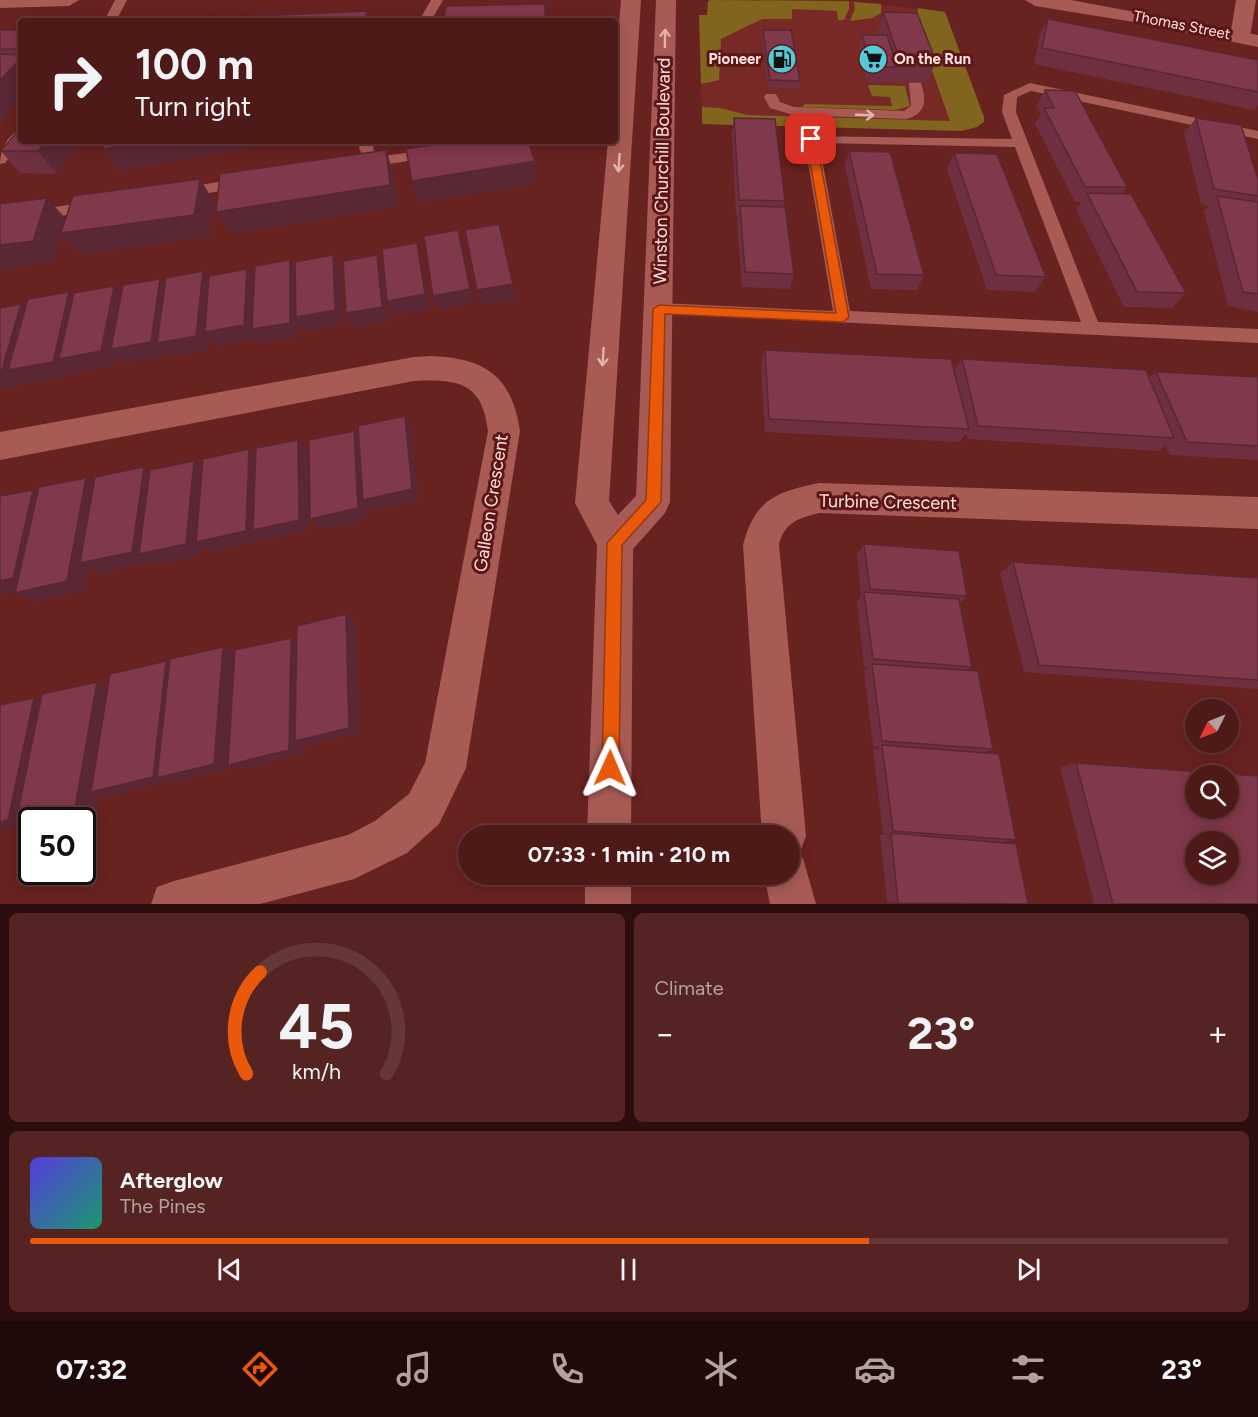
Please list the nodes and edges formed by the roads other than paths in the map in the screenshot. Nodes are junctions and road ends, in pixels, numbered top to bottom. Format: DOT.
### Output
graph roads {
  1 [pos="69,0"];
  2 [pos="122,0"];
  3 [pos="437,0"];
  4 [pos="631,0"];
  5 [pos="666,0"];
  6 [pos="1035,0"];
  7 [pos="1245,0"];
  8 [pos="0,2"];
  9 [pos="112,18"];
  10 [pos="426,18"];
  11 [pos="1249,39"];
  12 [pos="915,83"];
  13 [pos="771,97"];
  14 [pos="1258,137"];
  15 [pos="18,138"];
  16 [pos="1021,143"];
  17 [pos="367,144"];
  18 [pos="442,152"];
  19 [pos="0,160"];
  20 [pos="373,163"];
  21 [pos="350,166"];
  22 [pos="257,181"];
  23 [pos="163,195"];
  24 [pos="105,204"];
  25 [pos="0,220"];
  26 [pos="659,309"];
  27 [pos="843,317"];
  28 [pos="1092,329"];
  29 [pos="1258,336"];
  30 [pos="0,446"];
  31 [pos="1258,513"];
  32 [pos="615,543"];
  33 [pos="609,825"];
  34 [pos="783,825"];
  35 [pos="608,885"];
  36 [pos="789,885"];
  37 [pos="174,904"];
  38 [pos="608,904"];
  39 [pos="793,904"];
  1 -- 8 [label="street"];
  2 -- 9 [label="lane"];
  3 -- 10 [label="lane"];
  4 -- 32 [label="street, Winston Churchill Boulevard, one-way"];
  26 -- 5 [label="street, Winston Churchill Boulevard, one-way"];
  6 -- 11 [label="street, Thomas Street"];
  7 -- 11 [label="street"];
  13 -- 12 [label="lane, one-way"];
  14 -- 16 [label="lane"];
  15 -- 19 [label="lane"];
  16 -- 27 [label="lane"];
  16 -- 28 [label="lane"];
  17 -- 20 [label="lane"];
  18 -- 20 [label="lane"];
  20 -- 21 [label="lane"];
  22 -- 23 [label="lane"];
  24 -- 25 [label="lane"];
  26 -- 27 [label="lane"];
  26 -- 32 [label="street, Winston Churchill Boulevard"];
  27 -- 28 [label="lane"];
  28 -- 29 [label="lane"];
  30 -- 37 [label="street, Galleon Crescent"];
  31 -- 34 [label="street, Turbine Crescent"];
  32 -- 33 [label="street"];
  35 -- 38 [label="street"];
  36 -- 39 [label="street"];
}
